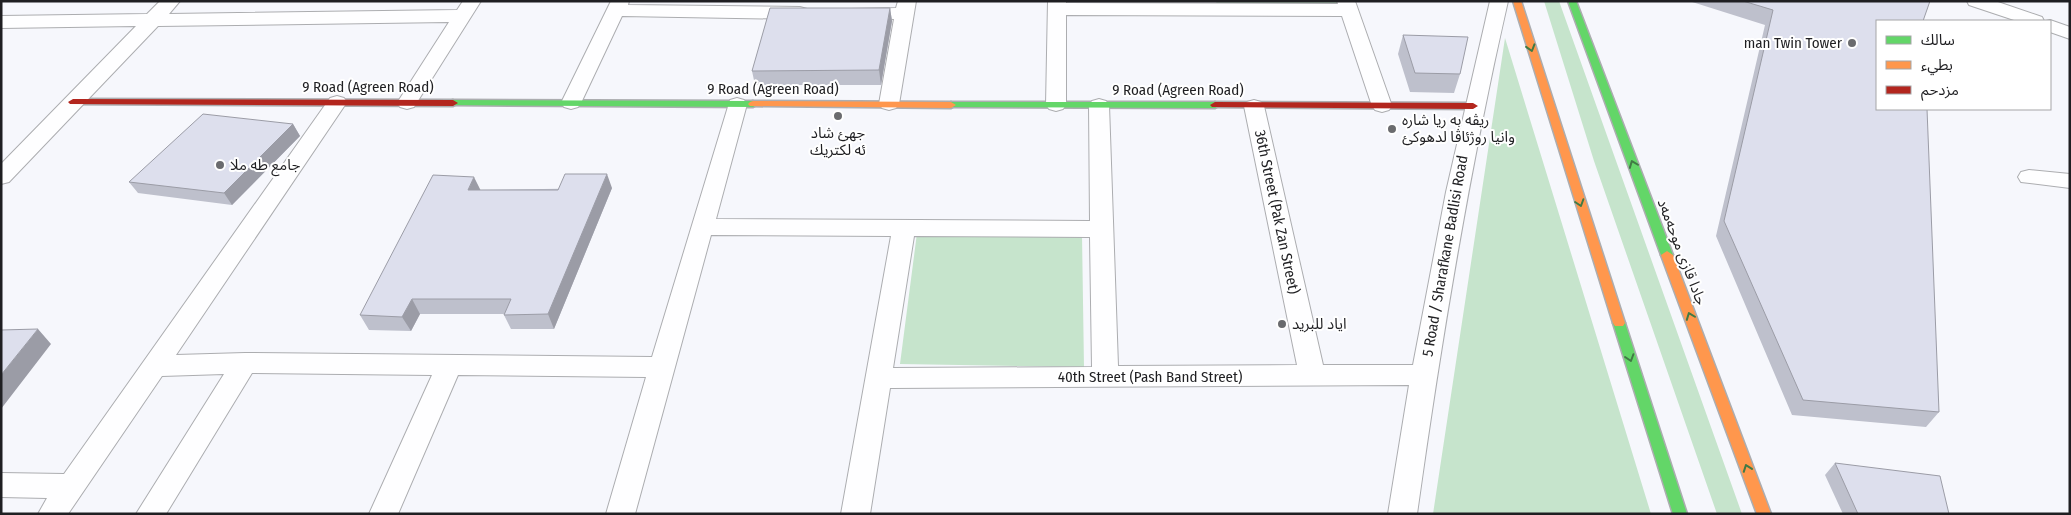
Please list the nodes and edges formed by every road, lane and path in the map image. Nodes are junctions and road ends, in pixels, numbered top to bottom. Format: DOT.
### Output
graph roads {
  1 [pos="171,1"];
  2 [pos="323,1"];
  3 [pos="1499,1"];
  4 [pos="1517,1"];
  5 [pos="1572,1"];
  6 [pos="1976,1"];
  7 [pos="1205,4"];
  8 [pos="1057,5"];
  9 [pos="618,6"];
  10 [pos="1347,6"];
  11 [pos="906,8"];
  12 [pos="467,9"];
  13 [pos="815,13"];
  14 [pos="835,13"];
  15 [pos="309,18"];
  16 [pos="2032,20"];
  17 [pos="152,21"];
  18 [pos="1,22"];
  19 [pos="2051,26"];
  20 [pos="2070,33"];
  21 [pos="73,102"];
  22 [pos="338,102"];
  23 [pos="407,103"];
  24 [pos="571,103"];
  25 [pos="737,104"];
  26 [pos="890,104"];
  27 [pos="1056,105"];
  28 [pos="1098,105"];
  29 [pos="1254,106"];
  30 [pos="1382,106"];
  31 [pos="1473,106"];
  32 [pos="1,177"];
  33 [pos="2028,177"];
  34 [pos="2070,181"];
  35 [pos="702,227"];
  36 [pos="904,227"];
  37 [pos="1101,229"];
  38 [pos="246,363"];
  39 [pos="449,365"];
  40 [pos="154,366"];
  41 [pos="661,368"];
  42 [pos="1312,376"];
  43 [pos="1423,376"];
  44 [pos="1105,377"];
  45 [pos="877,378"];
  46 [pos="1,486"];
  47 [pos="71,486"];
  48 [pos="52,514"];
  49 [pos="150,514"];
  50 [pos="383,514"];
  51 [pos="620,514"];
  52 [pos="855,514"];
  53 [pos="1402,514"];
  54 [pos="1680,514"];
  55 [pos="1764,514"];
  1 -- 17 [label="street"];
  2 -- 15 [label="street"];
  3 -- 31 [label="street, 5 Road / Sharafkane Badlisi Road"];
  4 -- 54 [label="street, one-way"];
  55 -- 5 [label="street, جادا قازی موحەمەد, one-way"];
  6 -- 16 [label="street"];
  7 -- 8 [label="street"];
  7 -- 10 [label="street"];
  8 -- 27 [label="street"];
  9 -- 13 [label="street"];
  9 -- 24 [label="street"];
  10 -- 30 [label="street"];
  11 -- 14 [label="street"];
  11 -- 26 [label="street"];
  12 -- 15 [label="street"];
  12 -- 23 [label="street"];
  15 -- 17 [label="street"];
  17 -- 18 [label="street"];
  17 -- 21 [label="street"];
  19 -- 20 [label="street"];
  21 -- 22 [label="street, 9 Road (Agreen Road)"];
  21 -- 32 [label="street"];
  22 -- 23 [label="street, 9 Road (Agreen Road)"];
  22 -- 40 [label="street"];
  23 -- 24 [label="street, 9 Road (Agreen Road)"];
  24 -- 25 [label="street, 9 Road (Agreen Road)"];
  25 -- 26 [label="street, 9 Road (Agreen Road)"];
  25 -- 35 [label="street"];
  26 -- 27 [label="street, 9 Road (Agreen Road)"];
  27 -- 28 [label="street, 9 Road (Agreen Road)"];
  28 -- 29 [label="street, 9 Road (Agreen Road)"];
  28 -- 37 [label="street"];
  29 -- 30 [label="street, 9 Road (Agreen Road)"];
  29 -- 42 [label="street, 36th Street (Pak Zan Street)"];
  30 -- 31 [label="street, 9 Road (Agreen Road)"];
  31 -- 43 [label="street, 5 Road / Sharafkane Badlisi Road"];
  33 -- 34 [label="street"];
  35 -- 36 [label="street"];
  35 -- 41 [label="street"];
  36 -- 37 [label="street"];
  36 -- 45 [label="street"];
  37 -- 44 [label="street"];
  38 -- 39 [label="street"];
  38 -- 40 [label="street"];
  38 -- 49 [label="street"];
  39 -- 41 [label="street"];
  39 -- 50 [label="street"];
  40 -- 47 [label="street"];
  41 -- 51 [label="street"];
  42 -- 43 [label="street, 40th Street (Pash Band Street)"];
  42 -- 44 [label="street, 40th Street (Pash Band Street)"];
  43 -- 53 [label="street, 5 Road / Sharafkane Badlisi Road"];
  44 -- 45 [label="street, 40th Street (Pash Band Street)"];
  45 -- 52 [label="street"];
  46 -- 47 [label="street"];
  47 -- 48 [label="street"];
}
